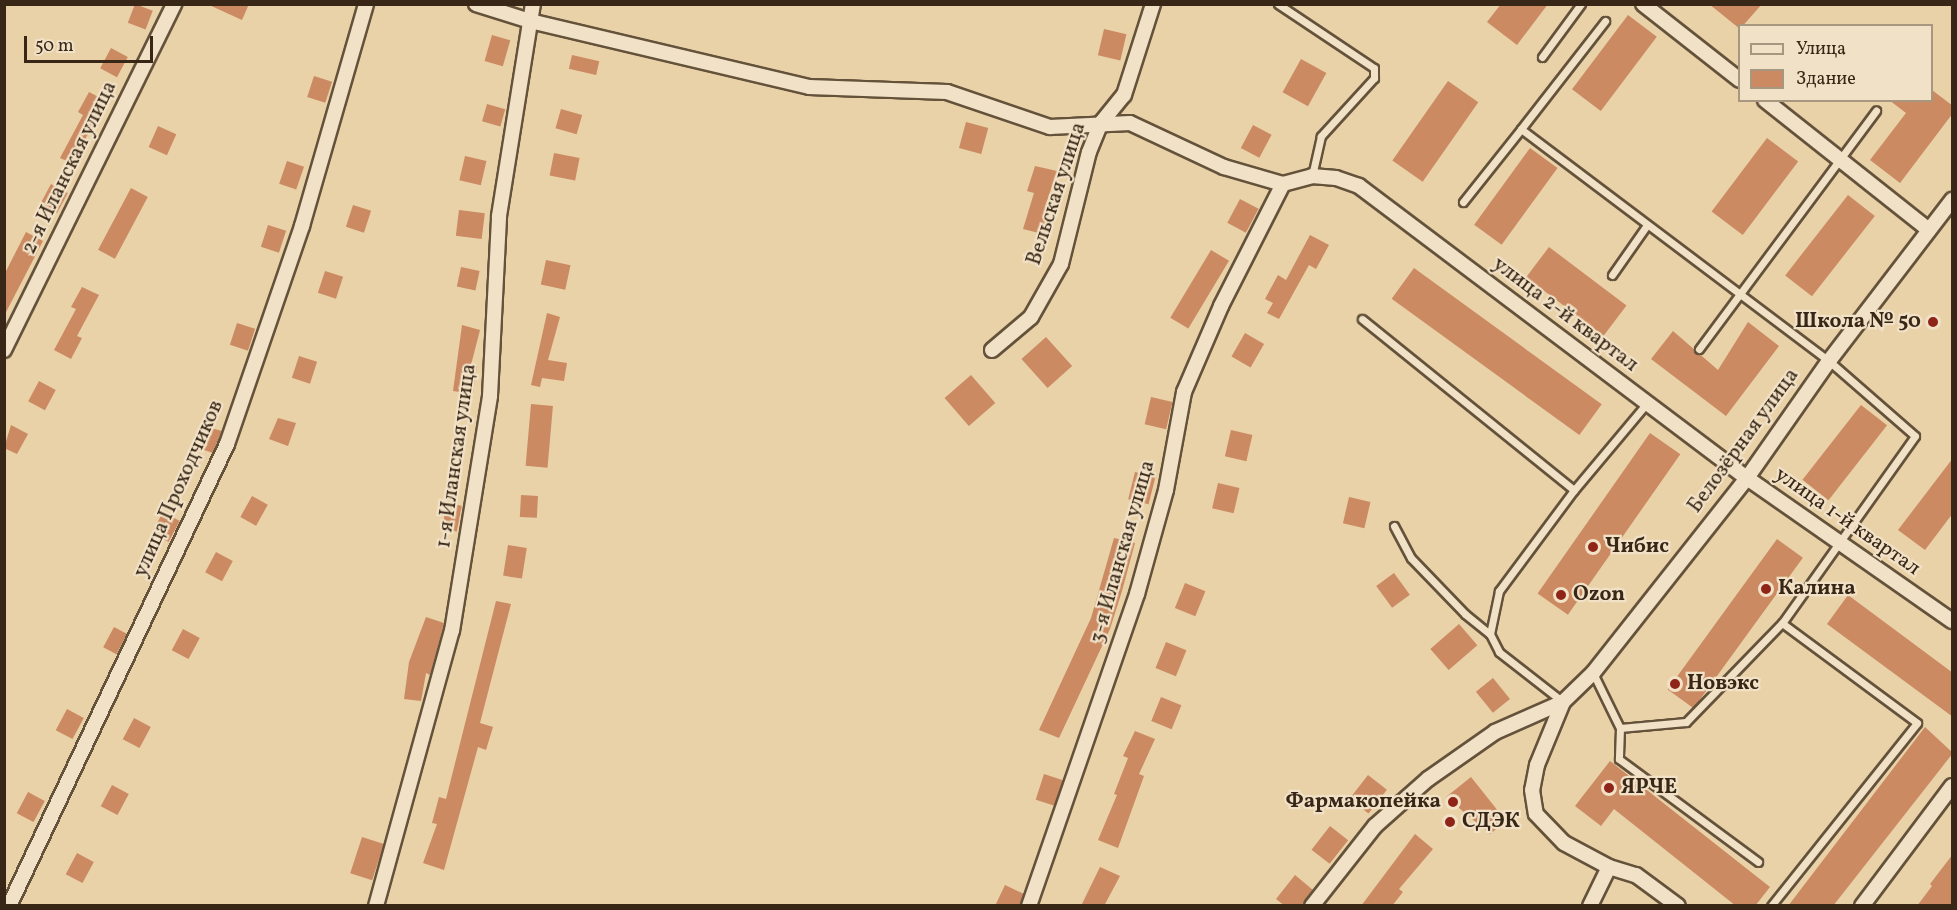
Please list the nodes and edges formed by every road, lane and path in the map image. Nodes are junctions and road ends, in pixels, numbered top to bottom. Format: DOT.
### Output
graph roads {
  1 [pos="174,4"];
  2 [pos="366,4"];
  3 [pos="476,4"];
  4 [pos="533,4"];
  5 [pos="1153,4"];
  6 [pos="1278,4"];
  7 [pos="1581,4"];
  8 [pos="1643,4"];
  9 [pos="530,21"];
  10 [pos="1605,21"];
  11 [pos="1542,57"];
  12 [pos="1738,78"];
  13 [pos="1768,102"];
  14 [pos="1876,111"];
  15 [pos="1101,123"];
  16 [pos="1521,129"];
  17 [pos="1840,159"];
  18 [pos="1312,176"];
  19 [pos="1283,184"];
  20 [pos="1953,200"];
  21 [pos="1463,202"];
  22 [pos="1647,225"];
  23 [pos="1929,230"];
  24 [pos="1612,275"];
  25 [pos="1737,295"];
  26 [pos="1362,319"];
  27 [pos="4,350"];
  28 [pos="992,350"];
  29 [pos="1699,350"];
  30 [pos="1828,361"];
  31 [pos="1647,403"];
  32 [pos="1747,478"];
  33 [pos="1574,490"];
  34 [pos="1394,526"];
  35 [pos="1837,543"];
  36 [pos="1950,614"];
  37 [pos="1782,622"];
  38 [pos="1490,634"];
  39 [pos="1593,673"];
  40 [pos="1563,702"];
  41 [pos="1620,728"];
  42 [pos="1953,786"];
  43 [pos="1758,862"];
  44 [pos="1609,867"];
  45 [pos="9,906"];
  46 [pos="376,906"];
  47 [pos="1029,906"];
  48 [pos="1311,906"];
  49 [pos="1590,906"];
  50 [pos="1678,906"];
  51 [pos="1771,906"];
  52 [pos="1862,906"];
  1 -- 27 [label="street, 2-я Иланская улица"];
  2 -- 45 [label="street, улица Проходчиков"];
  3 -- 9 [label="street"];
  4 -- 9 [label="street, 1-я Иланская улица"];
  5 -- 15 [label="street, Вельская улица"];
  6 -- 18 [label="lane"];
  7 -- 11 [label="lane"];
  8 -- 12 [label="street"];
  9 -- 15 [label="street"];
  9 -- 46 [label="street, 1-я Иланская улица"];
  10 -- 16 [label="lane"];
  13 -- 17 [label="street"];
  14 -- 17 [label="lane"];
  15 -- 19 [label="street"];
  15 -- 28 [label="street, Вельская улица"];
  16 -- 21 [label="lane"];
  16 -- 22 [label="lane"];
  17 -- 23 [label="street"];
  17 -- 25 [label="lane"];
  18 -- 19 [label="street"];
  18 -- 31 [label="street, улица 2-й квартал"];
  19 -- 47 [label="street, 3-я Иланская улица"];
  20 -- 23 [label="street, Белозёрная улица"];
  22 -- 24 [label="lane"];
  22 -- 25 [label="lane"];
  23 -- 30 [label="street, Белозёрная улица"];
  25 -- 29 [label="lane"];
  25 -- 30 [label="lane"];
  26 -- 33 [label="lane"];
  30 -- 32 [label="street, Белозёрная улица"];
  30 -- 35 [label="lane"];
  31 -- 32 [label="street, улица 2-й квартал"];
  31 -- 33 [label="lane"];
  32 -- 35 [label="street, улица 1-й квартал"];
  32 -- 39 [label="street, Белозёрная улица"];
  33 -- 38 [label="lane"];
  34 -- 38 [label="lane"];
  35 -- 36 [label="street, улица 1-й квартал"];
  35 -- 37 [label="lane"];
  37 -- 41 [label="lane"];
  37 -- 51 [label="lane"];
  38 -- 40 [label="lane"];
  39 -- 40 [label="street, Белозёрная улица"];
  39 -- 41 [label="lane"];
  40 -- 44 [label="street"];
  40 -- 48 [label="street"];
  41 -- 43 [label="lane"];
  42 -- 52 [label="street"];
  44 -- 49 [label="street"];
  44 -- 50 [label="street"];
}
